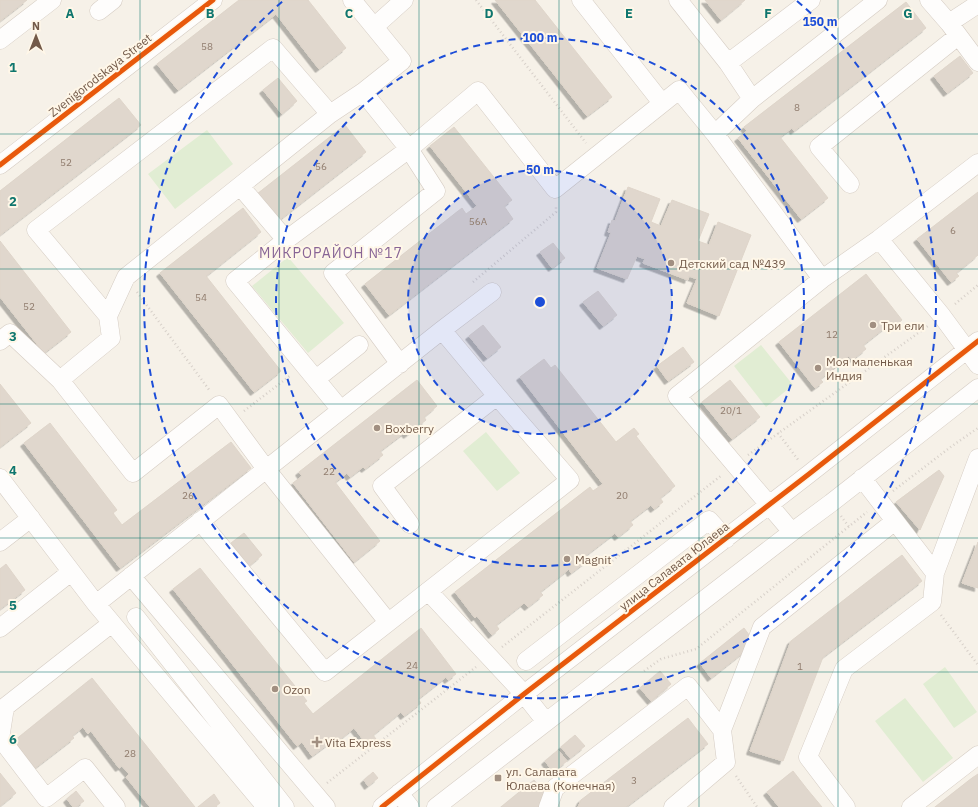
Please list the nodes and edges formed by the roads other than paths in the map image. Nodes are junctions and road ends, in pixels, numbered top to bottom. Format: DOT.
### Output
graph roads {
  1 [pos="52,0"];
  2 [pos="113,0"];
  3 [pos="213,0"];
  4 [pos="352,0"];
  5 [pos="404,0"];
  6 [pos="581,0"];
  7 [pos="678,0"];
  8 [pos="811,0"];
  9 [pos="878,0"];
  10 [pos="929,0"];
  11 [pos="978,4"];
  12 [pos="99,11"];
  13 [pos="374,27"];
  14 [pos="954,30"];
  15 [pos="0,40"];
  16 [pos="978,62"];
  17 [pos="728,63"];
  18 [pos="363,92"];
  19 [pos="752,99"];
  20 [pos="662,103"];
  21 [pos="330,114"];
  22 [pos="716,134"];
  23 [pos="409,149"];
  24 [pos="978,163"];
  25 [pos="0,165"];
  26 [pos="850,184"];
  27 [pos="240,186"];
  28 [pos="879,239"];
  29 [pos="286,240"];
  30 [pos="822,279"];
  31 [pos="492,292"];
  32 [pos="108,316"];
  33 [pos="442,330"];
  34 [pos="0,341"];
  35 [pos="359,345"];
  36 [pos="972,345"];
  37 [pos="400,364"];
  38 [pos="978,365"];
  39 [pos="316,379"];
  40 [pos="60,380"];
  41 [pos="978,388"];
  42 [pos="497,396"];
  43 [pos="341,410"];
  44 [pos="978,458"];
  45 [pos="266,469"];
  46 [pos="0,478"];
  47 [pos="862,478"];
  48 [pos="769,506"];
  49 [pos="31,518"];
  50 [pos="200,521"];
  51 [pos="895,521"];
  52 [pos="410,524"];
  53 [pos="792,532"];
  54 [pos="726,539"];
  55 [pos="0,542"];
  56 [pos="71,572"];
  57 [pos="935,572"];
  58 [pos="131,576"];
  59 [pos="428,591"];
  60 [pos="96,604"];
  61 [pos="136,617"];
  62 [pos="388,622"];
  63 [pos="112,623"];
  64 [pos="0,628"];
  65 [pos="526,661"];
  66 [pos="524,694"];
  67 [pos="546,722"];
  68 [pos="722,730"];
  69 [pos="0,739"];
  70 [pos="978,755"];
  71 [pos="404,800"];
  72 [pos="116,807"];
  73 [pos="266,807"];
  74 [pos="285,807"];
  75 [pos="326,807"];
  76 [pos="382,807"];
  77 [pos="436,807"];
  78 [pos="548,807"];
  79 [pos="673,807"];
  80 [pos="846,807"];
  81 [pos="911,807"];
  1 -- 15 [label="street"];
  2 -- 12 [label="street"];
  3 -- 25 [label="street, Zvenigorodskaya Street"];
  4 -- 13 [label="street"];
  5 -- 13 [label="street"];
  6 -- 20 [label="street"];
  7 -- 17 [label="street"];
  8 -- 17 [label="street"];
  9 -- 19 [label="street"];
  10 -- 14 [label="street"];
  11 -- 14 [label="street"];
  13 -- 18 [label="street"];
  14 -- 16 [label="street"];
  14 -- 26 [label="street"];
  17 -- 19 [label="street"];
  18 -- 21 [label="street"];
  18 -- 23 [label="street"];
  19 -- 22 [label="street"];
  20 -- 22 [label="street"];
  20 -- 23 [label="street"];
  21 -- 27 [label="street"];
  21 -- 32 [label="street"];
  22 -- 30 [label="street"];
  23 -- 29 [label="street"];
  23 -- 37 [label="street"];
  24 -- 28 [label="street"];
  27 -- 29 [label="street"];
  27 -- 32 [label="street"];
  28 -- 30 [label="street"];
  28 -- 36 [label="street"];
  29 -- 39 [label="street"];
  30 -- 48 [label="street"];
  31 -- 33 [label="street"];
  32 -- 40 [label="street"];
  33 -- 37 [label="street"];
  33 -- 42 [label="street"];
  34 -- 40 [label="street"];
  35 -- 39 [label="street"];
  36 -- 38 [label="street"];
  36 -- 48 [label="street, улица Салавата Юлаева"];
  37 -- 43 [label="street"];
  39 -- 43 [label="street"];
  40 -- 45 [label="street"];
  41 -- 47 [label="street"];
  42 -- 52 [label="street"];
  42 -- 59 [label="street"];
  43 -- 45 [label="street"];
  44 -- 57 [label="street"];
  45 -- 50 [label="street"];
  45 -- 62 [label="street"];
  46 -- 49 [label="street"];
  47 -- 51 [label="street"];
  47 -- 53 [label="street"];
  48 -- 53 [label="street"];
  48 -- 54 [label="street, улица Салавата Юлаева"];
  49 -- 55 [label="street"];
  49 -- 56 [label="street"];
  50 -- 58 [label="street"];
  50 -- 62 [label="street"];
  51 -- 57 [label="street"];
  51 -- 68 [label="street"];
  53 -- 67 [label="street"];
  54 -- 65 [label="street"];
  54 -- 66 [label="street, улица Салавата Юлаева"];
  56 -- 60 [label="street"];
  56 -- 64 [label="street"];
  57 -- 80 [label="street"];
  58 -- 60 [label="street"];
  58 -- 75 [label="street"];
  59 -- 62 [label="street"];
  59 -- 66 [label="street"];
  60 -- 63 [label="street"];
  61 -- 74 [label="street"];
  63 -- 69 [label="street"];
  63 -- 73 [label="street"];
  66 -- 67 [label="street"];
  66 -- 71 [label="street, улица Салавата Юлаева"];
  67 -- 77 [label="street"];
  68 -- 78 [label="street"];
  68 -- 79 [label="street"];
  69 -- 72 [label="street"];
  70 -- 81 [label="street"];
  71 -- 76 [label="street, улица Салавата Юлаева"];
}
